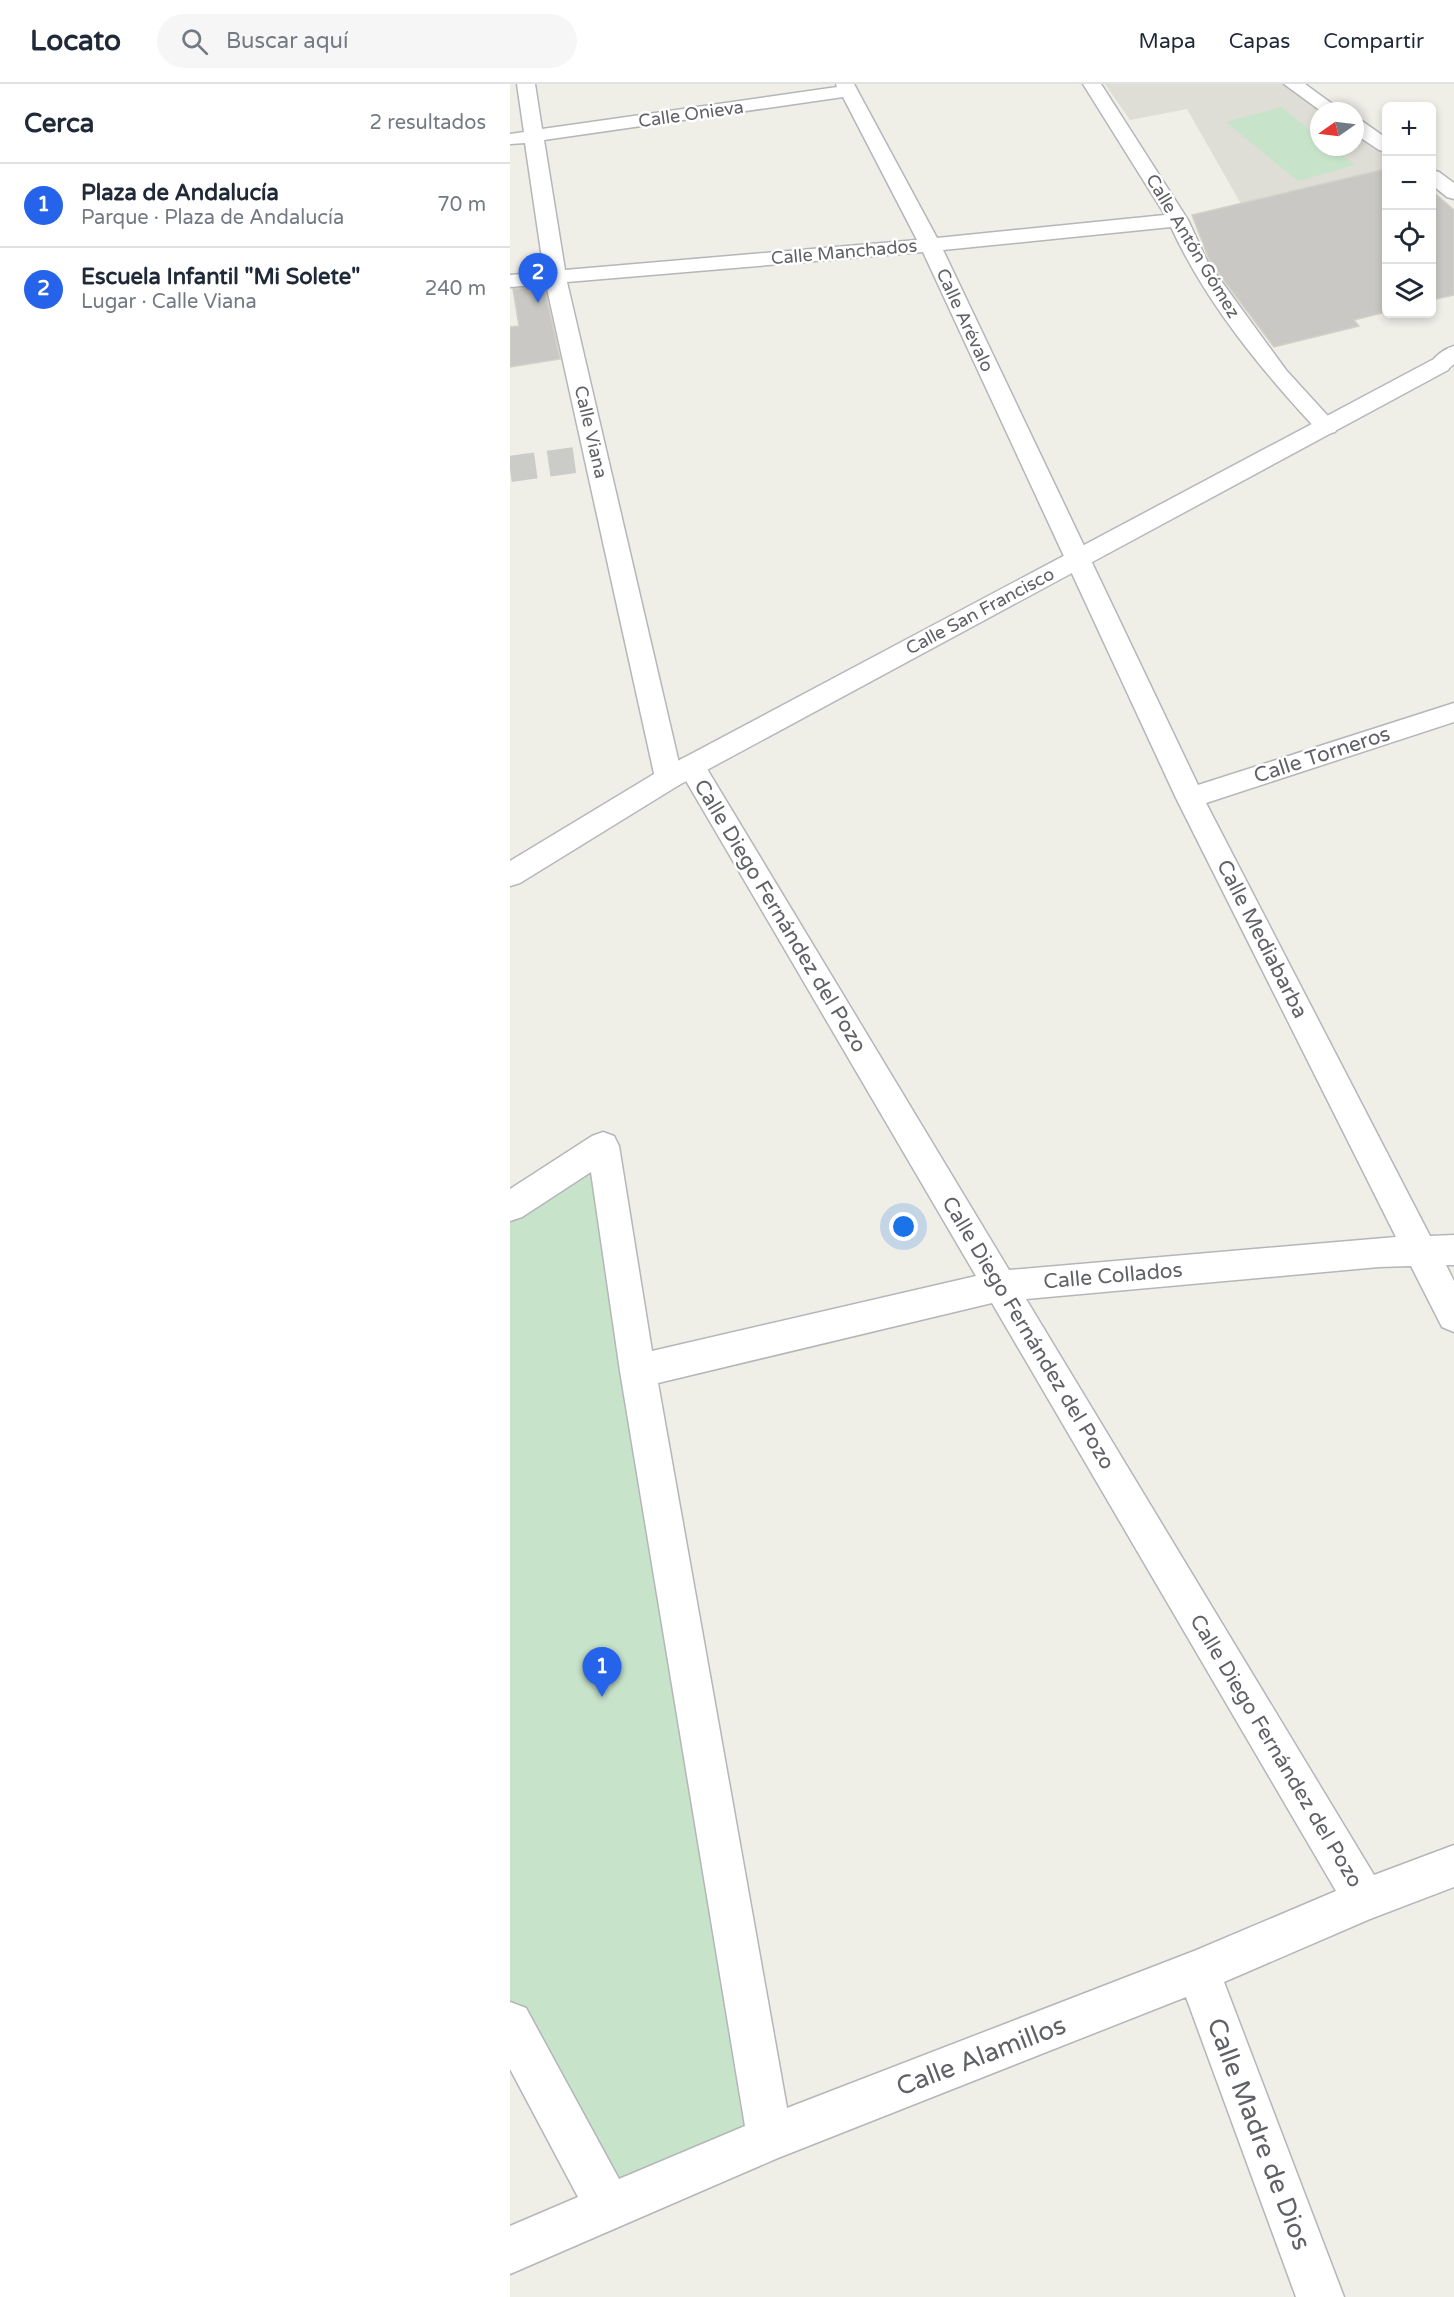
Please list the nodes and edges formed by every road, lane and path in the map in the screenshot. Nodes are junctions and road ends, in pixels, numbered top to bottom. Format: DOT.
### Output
graph roads {
  1 [pos="526,84"];
  2 [pos="1092,84"];
  3 [pos="1293,84"];
  4 [pos="847,88"];
  5 [pos="1320,102"];
  6 [pos="1364,131"];
  7 [pos="521,138"];
  8 [pos="1382,143"];
  9 [pos="1436,180"];
  10 [pos="1454,193"];
  11 [pos="1178,220"];
  12 [pos="930,245"];
  13 [pos="555,276"];
  14 [pos="510,281"];
  15 [pos="1449,361"];
  16 [pos="1327,427"];
  17 [pos="1076,559"];
  18 [pos="1454,712"];
  19 [pos="680,772"];
  20 [pos="1190,798"];
  21 [pos="510,875"];
  22 [pos="510,1207"];
  23 [pos="1438,1251"];
  24 [pos="1000,1286"];
  25 [pos="1454,1316"];
  26 [pos="638,1371"];
  27 [pos="1454,1866"];
  28 [pos="1365,1900"];
  29 [pos="1198,1971"];
  30 [pos="510,2024"];
  31 [pos="770,2139"];
  32 [pos="609,2207"];
  33 [pos="510,2250"];
  34 [pos="1320,2297"];
  1 -- 7 [label="street, Calle Viana"];
  2 -- 11 [label="street, Calle Antón Gómez"];
  3 -- 5 [label="street"];
  4 -- 7 [label="street, Calle Onieva"];
  4 -- 12 [label="street, Calle Arévalo"];
  6 -- 8 [label="street"];
  7 -- 13 [label="street, Calle Viana"];
  9 -- 10 [label="street"];
  11 -- 12 [label="street, Calle Manchados"];
  11 -- 16 [label="street, Calle Antón Gómez"];
  12 -- 13 [label="street, Calle Manchados"];
  12 -- 17 [label="street, Calle Arévalo"];
  13 -- 14 [label="street, Calle Manchados"];
  13 -- 19 [label="street, Calle Viana"];
  15 -- 16 [label="street, Calle San Francisco"];
  16 -- 17 [label="street, Calle San Francisco"];
  17 -- 19 [label="street, Calle San Francisco"];
  17 -- 20 [label="street, Calle Mediabarba"];
  18 -- 20 [label="street, Calle Torneros"];
  19 -- 21 [label="street, Calle San Francisco"];
  19 -- 24 [label="street, Calle Diego Fernández del Pozo"];
  20 -- 23 [label="street, Calle Mediabarba"];
  22 -- 26 [label="street"];
  23 -- 24 [label="street, Calle Collados"];
  23 -- 25 [label="street, Calle Mediabarba"];
  24 -- 26 [label="street, Calle Collados"];
  24 -- 28 [label="street, Calle Diego Fernández del Pozo"];
  26 -- 31 [label="street"];
  27 -- 28 [label="street, Calle Alamillos"];
  28 -- 29 [label="street, Calle Alamillos"];
  29 -- 31 [label="street, Calle Alamillos"];
  29 -- 34 [label="street, Calle Madre de Dios"];
  30 -- 32 [label="street"];
  31 -- 32 [label="street, Calle Alamillos"];
  32 -- 33 [label="street, Calle Alamillos"];
}
